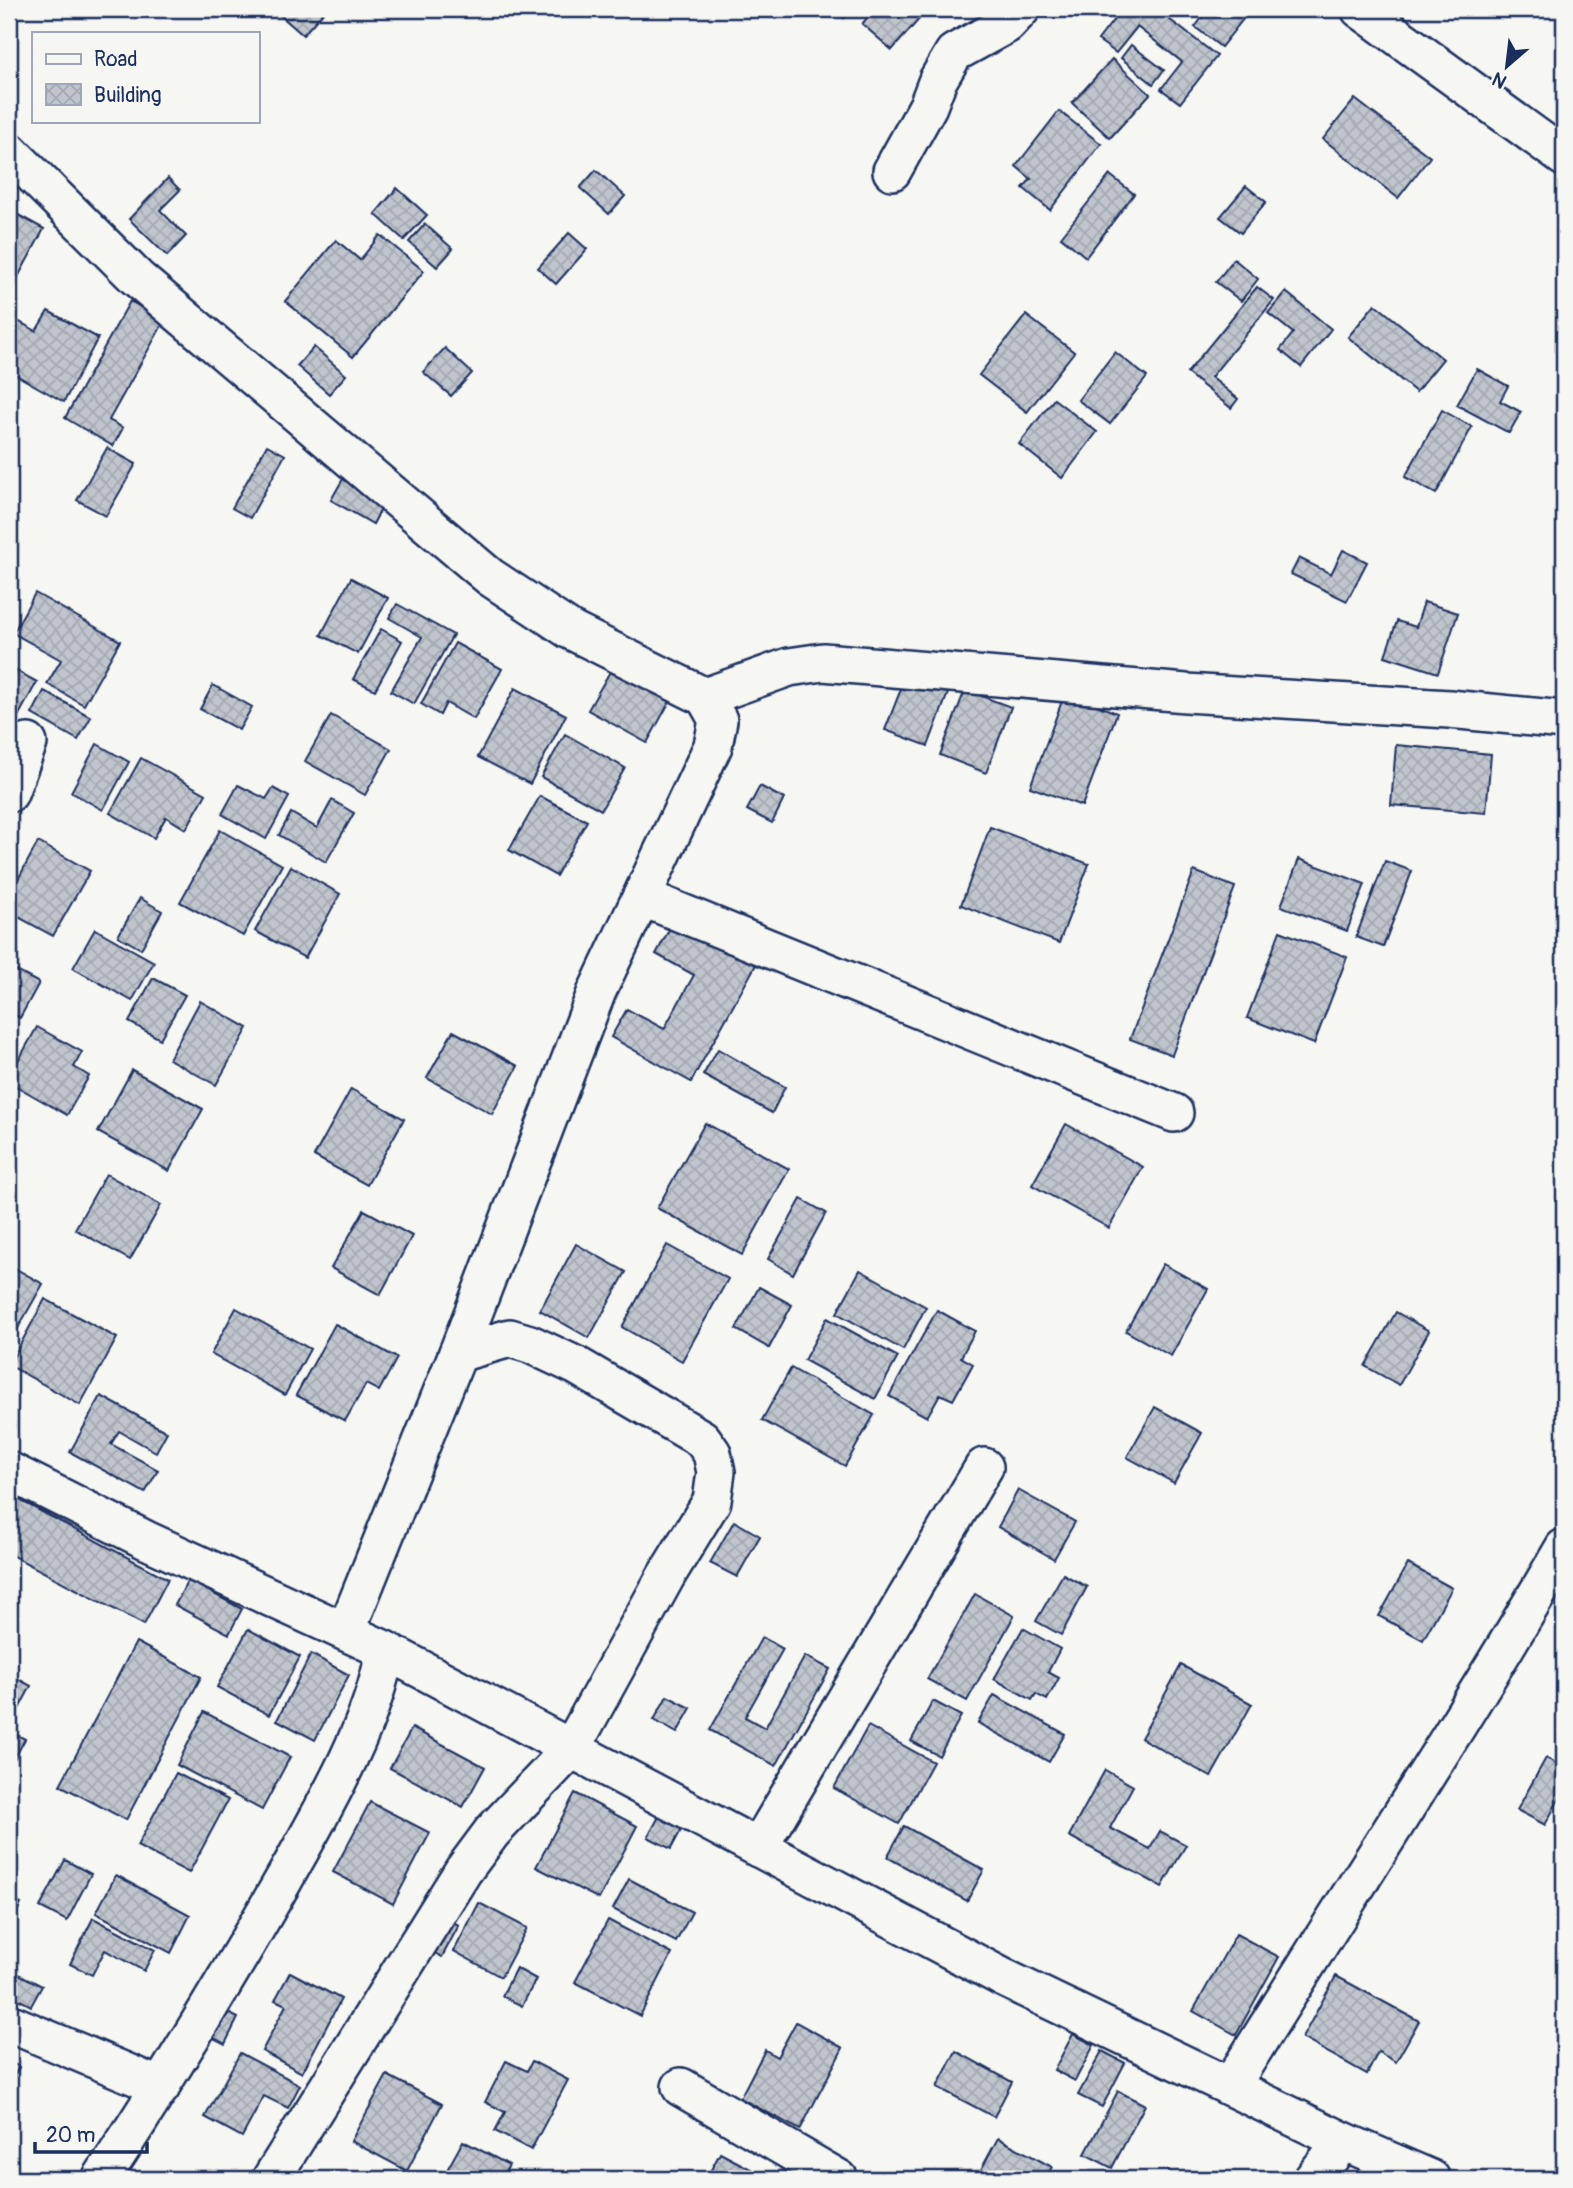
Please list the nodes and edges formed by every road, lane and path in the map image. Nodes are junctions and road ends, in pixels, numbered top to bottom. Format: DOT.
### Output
graph roads {
  1 [pos="1021,9"];
  2 [pos="1360,9"];
  3 [pos="9,152"];
  4 [pos="1564,157"];
  5 [pos="892,171"];
  6 [pos="705,697"];
  7 [pos="1564,720"];
  8 [pos="29,743"];
  9 [pos="9,793"];
  10 [pos="642,897"];
  11 [pos="1174,1113"];
  12 [pos="458,1353"];
  13 [pos="984,1468"];
  14 [pos="9,1471"];
  15 [pos="1564,1548"];
  16 [pos="346,1631"];
  17 [pos="385,1650"];
  18 [pos="571,1749"];
  19 [pos="758,1848"];
  20 [pos="9,2023"];
  21 [pos="161,2087"];
  22 [pos="681,2087"];
  23 [pos="1230,2087"];
  24 [pos="1343,2141"];
  25 [pos="100,2179"];
  26 [pos="271,2179"];
  27 [pos="839,2179"];
  28 [pos="1313,2179"];
  29 [pos="1431,2179"];
  1 -- 5 [label="street"];
  2 -- 4 [label="street"];
  3 -- 6 [label="street"];
  6 -- 7 [label="street"];
  6 -- 10 [label="street"];
  8 -- 9 [label="street"];
  10 -- 11 [label="street"];
  10 -- 12 [label="street"];
  12 -- 16 [label="street"];
  12 -- 18 [label="street"];
  13 -- 19 [label="street"];
  14 -- 16 [label="street"];
  15 -- 23 [label="street"];
  16 -- 17 [label="street"];
  17 -- 18 [label="street"];
  17 -- 21 [label="street"];
  18 -- 19 [label="street"];
  18 -- 26 [label="street"];
  19 -- 23 [label="street"];
  20 -- 21 [label="street"];
  21 -- 25 [label="street"];
  22 -- 27 [label="street"];
  23 -- 24 [label="street"];
  24 -- 28 [label="street"];
  24 -- 29 [label="street"];
}
